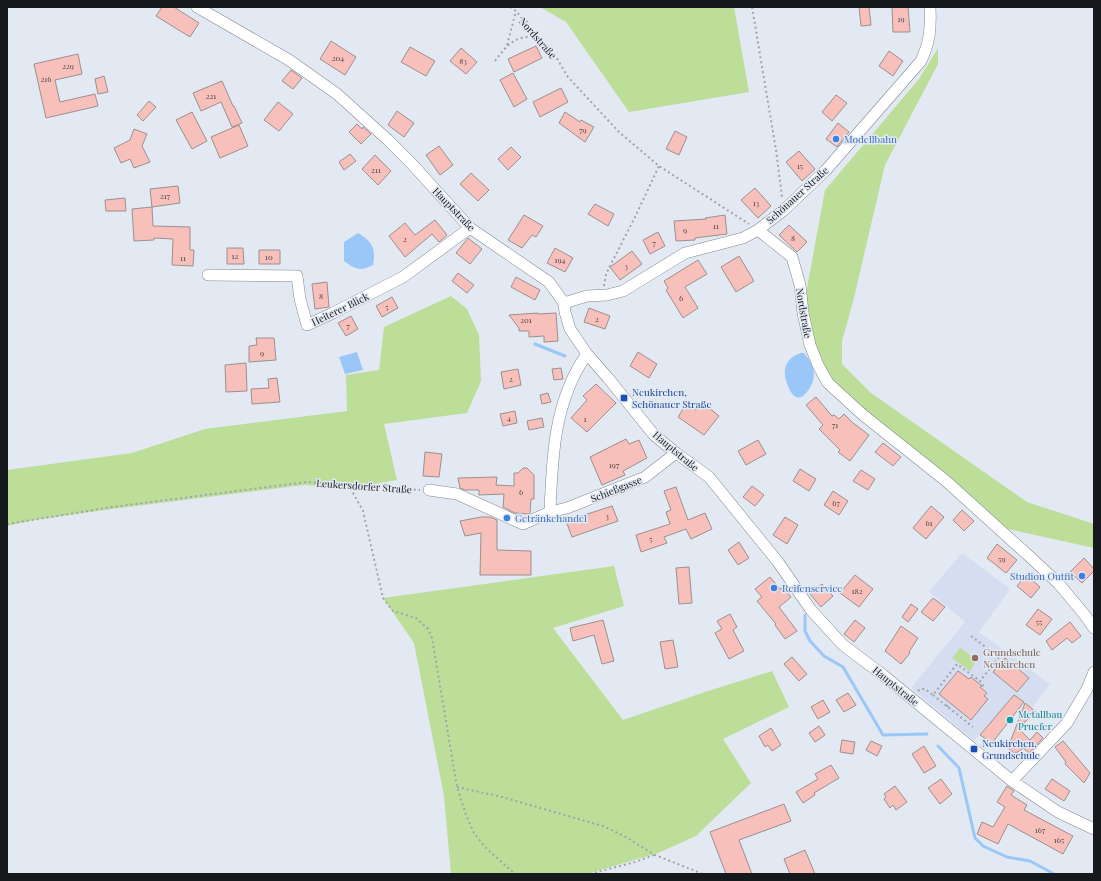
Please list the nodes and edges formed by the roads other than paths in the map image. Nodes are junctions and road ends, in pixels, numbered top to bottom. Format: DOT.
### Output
graph roads {
  1 [pos="197,7"];
  2 [pos="930,7"];
  3 [pos="470,228"];
  4 [pos="758,230"];
  5 [pos="208,275"];
  6 [pos="564,303"];
  7 [pos="586,354"];
  8 [pos="676,453"];
  9 [pos="429,490"];
  10 [pos="550,512"];
  11 [pos="1094,628"];
  12 [pos="1094,672"];
  13 [pos="1012,781"];
  14 [pos="1094,829"];
  1 -- 3 [label="street, Hauptstraße"];
  2 -- 4 [label="street, Schönauer Straße"];
  3 -- 5 [label="street, Heiterer Blick"];
  3 -- 6 [label="street, Hauptstraße"];
  4 -- 6 [label="street, Schönauer Straße"];
  4 -- 11 [label="street, Nordstraße"];
  6 -- 7 [label="street, Hauptstraße"];
  7 -- 8 [label="street, Hauptstraße"];
  7 -- 10 [label="street"];
  8 -- 10 [label="street, Schießgasse"];
  8 -- 13 [label="street, Hauptstraße"];
  9 -- 10 [label="street"];
  12 -- 13 [label="street"];
  13 -- 14 [label="street, Hauptstraße"];
}
